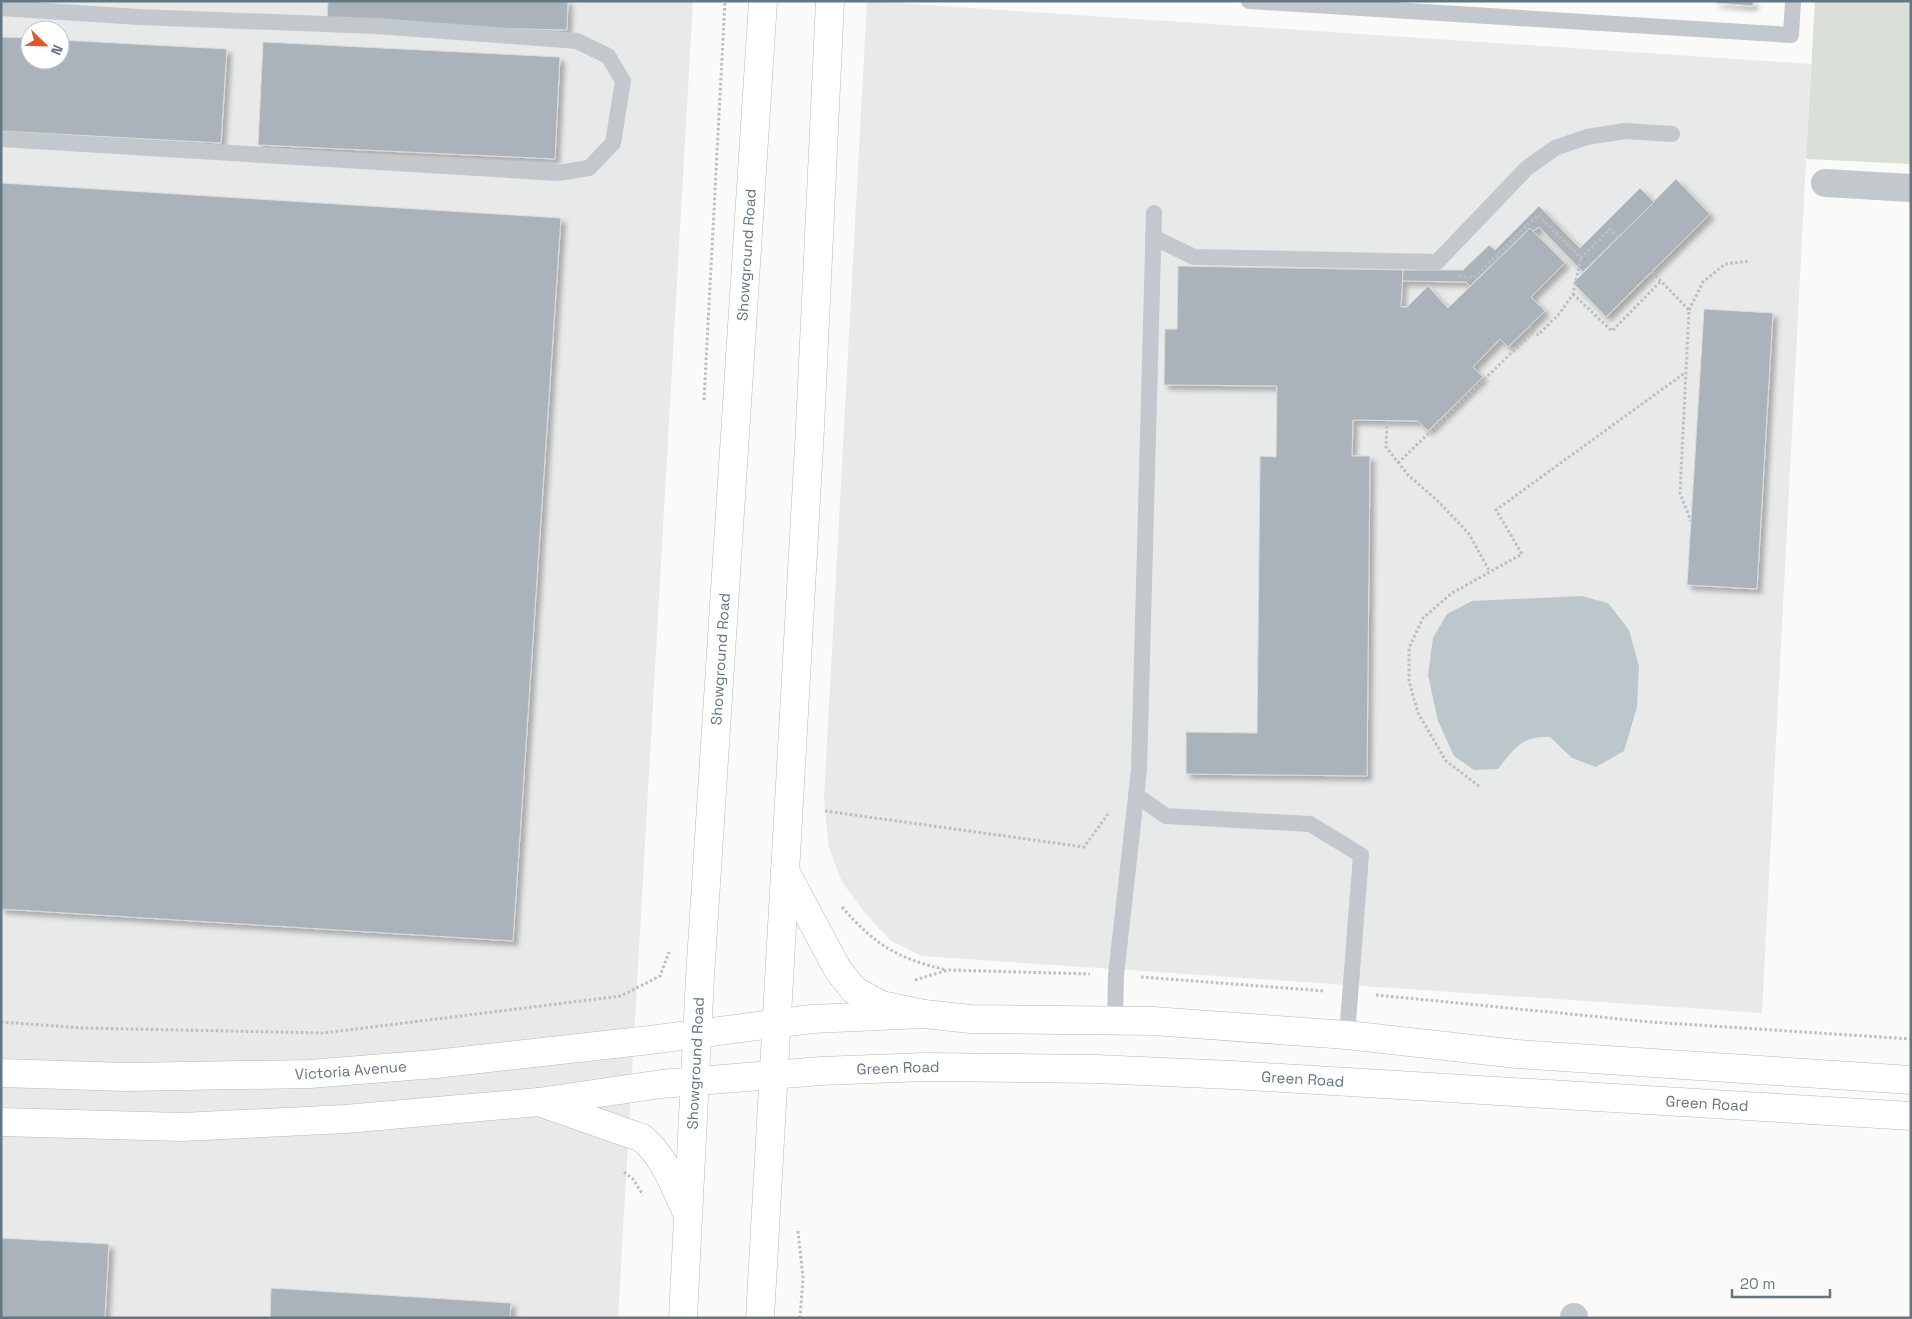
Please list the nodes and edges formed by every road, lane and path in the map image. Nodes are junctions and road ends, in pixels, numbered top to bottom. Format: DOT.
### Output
graph roads {
  1 [pos="763,1"];
  2 [pos="830,1"];
  3 [pos="1249,1"];
  4 [pos="1793,1"];
  5 [pos="1,8"];
  6 [pos="1672,134"];
  7 [pos="1,140"];
  8 [pos="1825,183"];
  9 [pos="1911,188"];
  10 [pos="1154,213"];
  11 [pos="1153,238"];
  12 [pos="1618,238"];
  13 [pos="1581,258"];
  14 [pos="1749,261"];
  15 [pos="1652,272"];
  16 [pos="1457,276"];
  17 [pos="1660,281"];
  18 [pos="1573,294"];
  19 [pos="1690,310"];
  20 [pos="1529,327"];
  21 [pos="1534,331"];
  22 [pos="1686,372"];
  23 [pos="1388,420"];
  24 [pos="1398,463"];
  25 [pos="1691,521"];
  26 [pos="1490,572"];
  27 [pos="1480,786"];
  28 [pos="1136,796"];
  29 [pos="825,812"];
  30 [pos="785,871"];
  31 [pos="842,906"];
  32 [pos="948,970"];
  33 [pos="1116,975"];
  34 [pos="660,976"];
  35 [pos="913,980"];
  36 [pos="1351,993"];
  37 [pos="924,1014"];
  38 [pos="1115,1021"];
  39 [pos="1,1022"];
  40 [pos="776,1024"];
  41 [pos="697,1034"];
  42 [pos="1347,1034"];
  43 [pos="1911,1039"];
  44 [pos="1,1073"];
  45 [pos="774,1075"];
  46 [pos="1911,1080"];
  47 [pos="695,1081"];
  48 [pos="539,1102"];
  49 [pos="1911,1116"];
  50 [pos="1,1122"];
  51 [pos="624,1172"];
  52 [pos="648,1204"];
  53 [pos="688,1216"];
  54 [pos="683,1318"];
  55 [pos="760,1318"];
  1 -- 41 [label="main road, Showground Road"];
  2 -- 30 [label="main road"];
  3 -- 4 [label="lane"];
  5 -- 7 [label="lane"];
  6 -- 11 [label="lane"];
  8 -- 9 [label="street"];
  10 -- 11 [label="lane"];
  11 -- 28 [label="lane"];
  12 -- 13 [label="path"];
  13 -- 16 [label="path"];
  13 -- 18 [label="path"];
  14 -- 19 [label="path"];
  15 -- 17 [label="path"];
  17 -- 18 [label="path"];
  17 -- 19 [label="path"];
  18 -- 21 [label="path"];
  19 -- 22 [label="path"];
  20 -- 21 [label="path"];
  21 -- 24 [label="path"];
  22 -- 25 [label="path"];
  22 -- 26 [label="path"];
  23 -- 24 [label="path"];
  24 -- 26 [label="path"];
  26 -- 27 [label="path"];
  28 -- 29 [label="path"];
  28 -- 33 [label="lane"];
  28 -- 36 [label="lane"];
  30 -- 37 [label="main road"];
  30 -- 40 [label="main road"];
  31 -- 32 [label="path"];
  32 -- 33 [label="path"];
  32 -- 35 [label="path"];
  33 -- 36 [label="path"];
  33 -- 38 [label="lane"];
  34 -- 39 [label="path"];
  36 -- 42 [label="lane"];
  36 -- 43 [label="path"];
  37 -- 38 [label="main road"];
  37 -- 40 [label="main road"];
  38 -- 42 [label="main road"];
  40 -- 41 [label="main road"];
  40 -- 45 [label="main road"];
  41 -- 44 [label="main road, Victoria Avenue"];
  41 -- 47 [label="main road, Showground Road"];
  42 -- 46 [label="main road"];
  45 -- 47 [label="main road, Green Road"];
  45 -- 49 [label="main road, Green Road"];
  45 -- 55 [label="main road"];
  47 -- 48 [label="main road"];
  47 -- 53 [label="main road, Showground Road"];
  48 -- 50 [label="main road"];
  48 -- 53 [label="main road"];
  51 -- 52 [label="path"];
  53 -- 54 [label="main road, Showground Road"];
}
